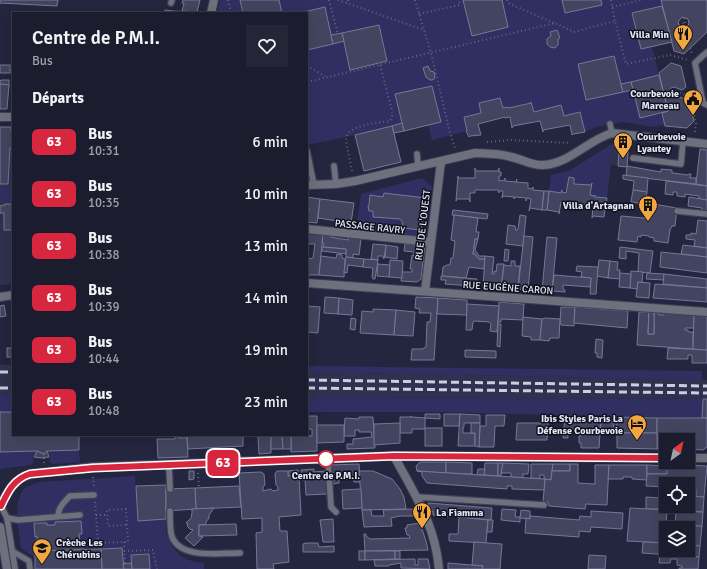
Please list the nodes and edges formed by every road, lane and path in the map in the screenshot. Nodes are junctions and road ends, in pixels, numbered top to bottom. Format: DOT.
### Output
graph roads {
  1 [pos="214,0"];
  2 [pos="228,0"];
  3 [pos="329,0"];
  4 [pos="338,0"];
  5 [pos="348,0"];
  6 [pos="415,0"];
  7 [pos="459,0"];
  8 [pos="507,0"];
  9 [pos="611,0"];
  10 [pos="642,0"];
  11 [pos="349,4"];
  12 [pos="612,7"];
  13 [pos="211,12"];
  14 [pos="231,12"];
  15 [pos="419,14"];
  16 [pos="684,18"];
  17 [pos="615,21"];
  18 [pos="555,23"];
  19 [pos="685,23"];
  20 [pos="678,24"];
  21 [pos="686,28"];
  22 [pos="424,30"];
  23 [pos="338,34"];
  24 [pos="707,52"];
  25 [pos="431,53"];
  26 [pos="695,63"];
  27 [pos="380,65"];
  28 [pos="308,67"];
  29 [pos="326,77"];
  30 [pos="308,82"];
  31 [pos="672,91"];
  32 [pos="704,102"];
  33 [pos="0,117"];
  34 [pos="12,117"];
  35 [pos="610,124"];
  36 [pos="612,133"];
  37 [pos="576,141"];
  38 [pos="683,141"];
  39 [pos="694,142"];
  40 [pos="485,143"];
  41 [pos="707,144"];
  42 [pos="417,154"];
  43 [pos="459,157"];
  44 [pos="633,158"];
  45 [pos="308,162"];
  46 [pos="441,162"];
  47 [pos="334,166"];
  48 [pos="418,166"];
  49 [pos="352,172"];
  50 [pos="336,184"];
  51 [pos="310,185"];
  52 [pos="677,210"];
  53 [pos="707,214"];
  54 [pos="308,229"];
  55 [pos="430,242"];
  56 [pos="308,284"];
  57 [pos="425,291"];
  58 [pos="12,295"];
  59 [pos="0,297"];
  60 [pos="707,312"];
  61 [pos="394,456"];
  62 [pos="659,458"];
  63 [pos="695,458"];
  64 [pos="707,458"];
  65 [pos="328,459"];
  66 [pos="168,465"];
  67 [pos="198,471"];
  68 [pos="199,488"];
  69 [pos="170,489"];
  70 [pos="94,495"];
  71 [pos="417,497"];
  72 [pos="544,505"];
  73 [pos="2,510"];
  74 [pos="170,511"];
  75 [pos="336,512"];
  76 [pos="80,515"];
  77 [pos="96,515"];
  78 [pos="107,515"];
  79 [pos="58,516"];
  80 [pos="127,525"];
  81 [pos="0,527"];
  82 [pos="124,542"];
  83 [pos="12,551"];
  84 [pos="124,551"];
  85 [pos="240,553"];
  86 [pos="125,564"];
  87 [pos="7,569"];
  88 [pos="15,569"];
  89 [pos="30,569"];
  90 [pos="157,569"];
  91 [pos="439,569"];
  1 -- 13 [label="street"];
  2 -- 14 [label="path"];
  3 -- 23 [label="path"];
  4 -- 11 [label="path"];
  5 -- 11 [label="path"];
  6 -- 15 [label="path"];
  7 -- 15 [label="path"];
  8 -- 18 [label="path"];
  9 -- 12 [label="path"];
  10 -- 12 [label="path"];
  11 -- 22 [label="path"];
  12 -- 17 [label="path"];
  15 -- 22 [label="path"];
  16 -- 19 [label="path"];
  17 -- 18 [label="path"];
  17 -- 26 [label="path"];
  18 -- 25 [label="path"];
  19 -- 20 [label="path"];
  19 -- 21 [label="path"];
  22 -- 25 [label="path"];
  24 -- 26 [label="lane"];
  25 -- 27 [label="path"];
  25 -- 43 [label="path"];
  26 -- 32 [label="lane"];
  27 -- 29 [label="path"];
  27 -- 49 [label="path"];
  28 -- 29 [label="path"];
  29 -- 30 [label="path"];
  31 -- 32 [label="path"];
  32 -- 39 [label="path"];
  33 -- 34 [label="street"];
  35 -- 36 [label="lane"];
  36 -- 38 [label="street"];
  36 -- 43 [label="street"];
  37 -- 40 [label="path"];
  38 -- 39 [label="street"];
  38 -- 44 [label="lane"];
  39 -- 41 [label="street"];
  42 -- 48 [label="lane"];
  43 -- 46 [label="street"];
  45 -- 51 [label="lane"];
  46 -- 48 [label="street"];
  46 -- 55 [label="street, RUE DE L'OUEST"];
  47 -- 50 [label="lane"];
  48 -- 50 [label="street"];
  50 -- 51 [label="street"];
  52 -- 53 [label="lane"];
  54 -- 55 [label="street, PASSAGE RAVRY"];
  55 -- 57 [label="street, RUE DE L'OUEST"];
  56 -- 57 [label="street, RUE EUGÈNE CARON"];
  57 -- 60 [label="street, RUE EUGÈNE CARON"];
  58 -- 59 [label="street"];
  61 -- 62 [label="street"];
  61 -- 65 [label="street"];
  61 -- 71 [label="street"];
  63 -- 64 [label="street"];
  65 -- 66 [label="street"];
  65 -- 75 [label="lane"];
  66 -- 69 [label="lane"];
  66 -- 73 [label="street"];
  67 -- 68 [label="path"];
  70 -- 77 [label="path"];
  70 -- 79 [label="lane"];
  71 -- 72 [label="lane"];
  71 -- 91 [label="street"];
  73 -- 79 [label="lane"];
  73 -- 83 [label="lane"];
  74 -- 85 [label="lane"];
  76 -- 79 [label="lane"];
  77 -- 78 [label="path"];
  77 -- 82 [label="path"];
  78 -- 80 [label="path"];
  78 -- 80 [label="path"];
  80 -- 82 [label="path"];
  81 -- 87 [label="street"];
  82 -- 84 [label="path"];
  83 -- 88 [label="lane"];
  83 -- 89 [label="lane"];
  84 -- 86 [label="path"];
  84 -- 90 [label="path"];
}
